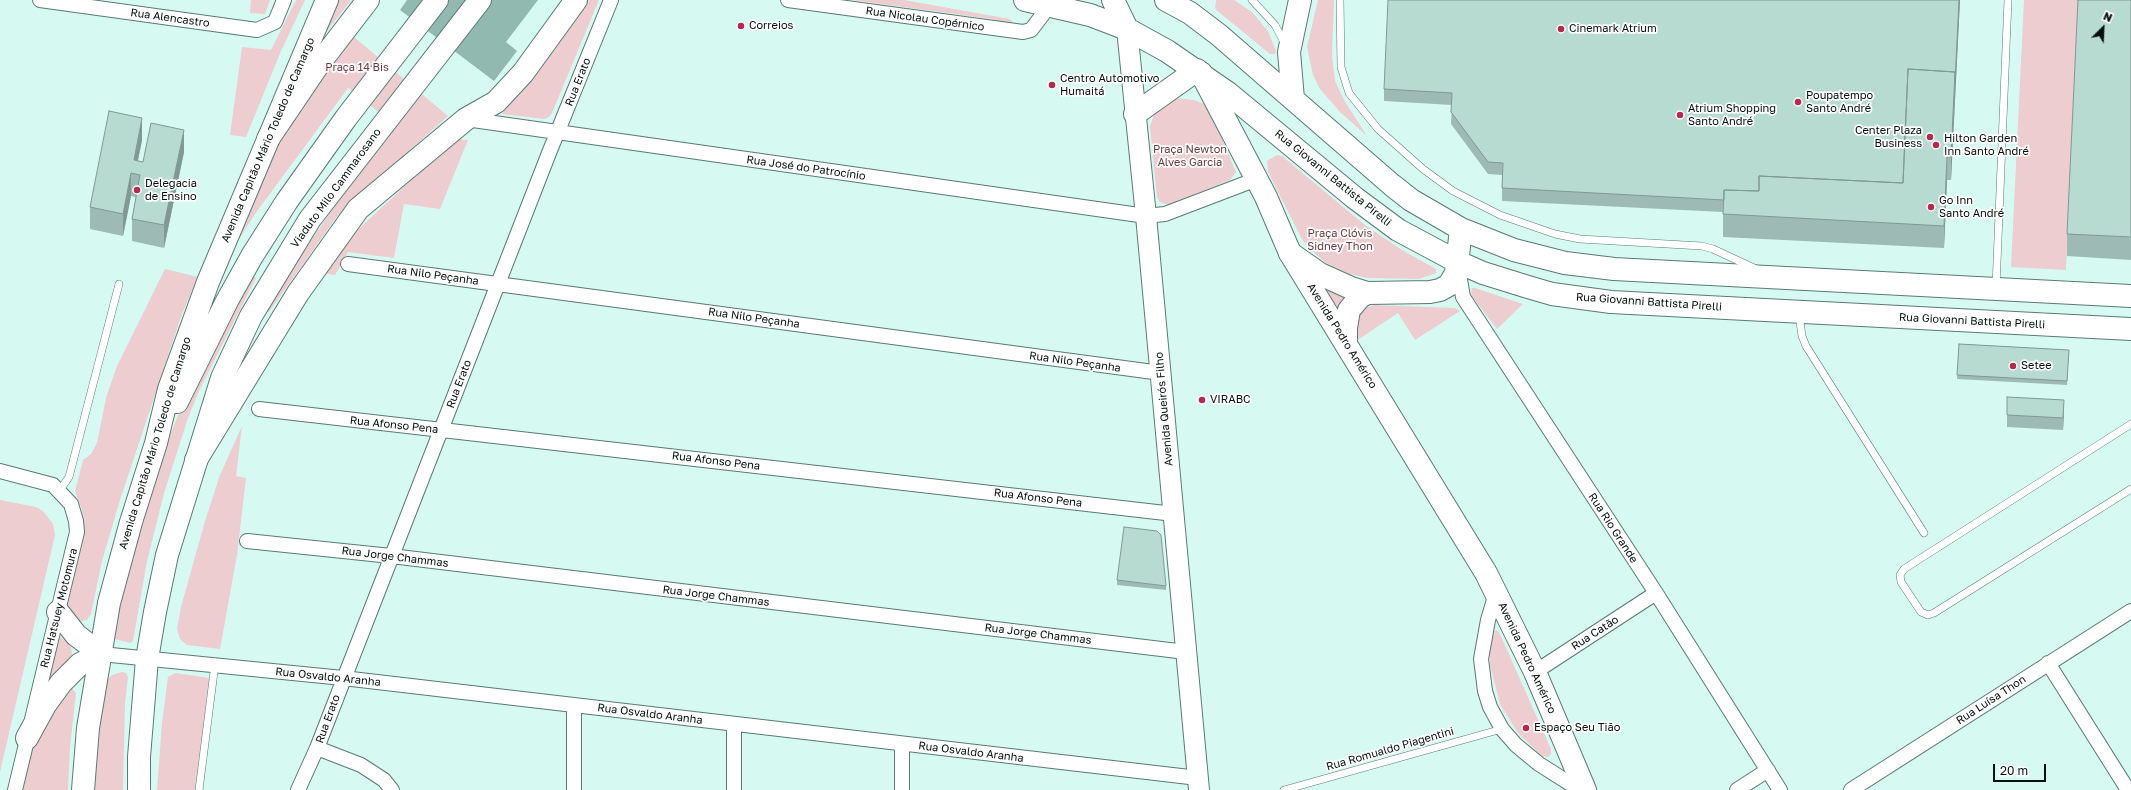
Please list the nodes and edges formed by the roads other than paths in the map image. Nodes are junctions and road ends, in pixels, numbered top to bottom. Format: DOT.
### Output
graph roads {
  1 [pos="40,0"];
  2 [pos="284,0"];
  3 [pos="327,0"];
  4 [pos="368,0"];
  5 [pos="437,0"];
  6 [pos="480,0"];
  7 [pos="576,0"];
  8 [pos="611,0"];
  9 [pos="788,0"];
  10 [pos="1025,0"];
  11 [pos="1113,0"];
  12 [pos="1166,0"];
  13 [pos="1252,0"];
  14 [pos="1300,0"];
  15 [pos="2008,0"];
  16 [pos="1341,1"];
  17 [pos="1050,4"];
  18 [pos="1127,29"];
  19 [pos="1289,52"];
  20 [pos="1199,72"];
  21 [pos="1293,99"];
  22 [pos="1136,114"];
  23 [pos="466,120"];
  24 [pos="557,134"];
  25 [pos="268,139"];
  26 [pos="1257,179"];
  27 [pos="1146,216"];
  28 [pos="1461,229"];
  29 [pos="1290,253"];
  30 [pos="1458,262"];
  31 [pos="348,264"];
  32 [pos="1775,277"];
  33 [pos="118,284"];
  34 [pos="498,284"];
  35 [pos="1995,288"];
  36 [pos="1367,293"];
  37 [pos="2131,296"];
  38 [pos="1799,312"];
  39 [pos="2131,329"];
  40 [pos="1346,344"];
  41 [pos="1161,373"];
  42 [pos="259,410"];
  43 [pos="2131,424"];
  44 [pos="441,430"];
  45 [pos="156,443"];
  46 [pos="196,460"];
  47 [pos="0,471"];
  48 [pos="2131,489"];
  49 [pos="60,490"];
  50 [pos="1174,514"];
  51 [pos="1924,533"];
  52 [pos="247,541"];
  53 [pos="391,556"];
  54 [pos="1496,593"];
  55 [pos="1656,593"];
  56 [pos="2131,611"];
  57 [pos="58,612"];
  58 [pos="1186,652"];
  59 [pos="101,654"];
  60 [pos="147,659"];
  61 [pos="215,664"];
  62 [pos="2048,664"];
  63 [pos="1535,672"];
  64 [pos="343,678"];
  65 [pos="574,705"];
  66 [pos="734,724"];
  67 [pos="1502,729"];
  68 [pos="27,738"];
  69 [pos="902,744"];
  70 [pos="317,748"];
  71 [pos="1768,770"];
  72 [pos="1198,784"];
  73 [pos="2127,788"];
  74 [pos="15,790"];
  75 [pos="84,790"];
  76 [pos="139,790"];
  77 [pos="199,790"];
  78 [pos="298,790"];
  79 [pos="392,790"];
  80 [pos="574,790"];
  81 [pos="734,790"];
  82 [pos="902,790"];
  83 [pos="1284,790"];
  84 [pos="1580,790"];
  85 [pos="1585,790"];
  86 [pos="1737,790"];
  87 [pos="1780,790"];
  88 [pos="1851,790"];
  1 -- 2 [label="street, Rua Alencastro"];
  3 -- 25 [label="main road, Avenida Capitão Mário Toledo de Camargo"];
  4 -- 25 [label="main road"];
  5 -- 45 [label="main road"];
  6 -- 46 [label="main road, Viaduto Milo Cammarosano"];
  7 -- 23 [label="main road"];
  8 -- 24 [label="street, Rua Erato"];
  9 -- 17 [label="street, Rua Nicolau Copérnico"];
  10 -- 17 [label="main road, Rua Giovanni Battista Pirelli"];
  11 -- 18 [label="main road"];
  12 -- 21 [label="main road"];
  13 -- 19 [label="lane"];
  14 -- 19 [label="main road"];
  15 -- 35 [label="lane"];
  16 -- 32 [label="lane"];
  17 -- 18 [label="main road, Rua Giovanni Battista Pirelli"];
  18 -- 20 [label="main road, Rua Giovanni Battista Pirelli"];
  18 -- 22 [label="main road, Avenida Queirós Filho"];
  19 -- 21 [label="main road"];
  20 -- 22 [label="main road"];
  20 -- 26 [label="main road, Avenida Pedro Américo"];
  20 -- 30 [label="main road, Rua Giovanni Battista Pirelli"];
  21 -- 28 [label="main road"];
  22 -- 27 [label="main road, Avenida Queirós Filho"];
  23 -- 24 [label="street, Rua José do Patrocínio"];
  23 -- 46 [label="main road"];
  24 -- 27 [label="street, Rua José do Patrocínio"];
  24 -- 34 [label="street, Rua Erato"];
  25 -- 45 [label="main road, Avenida Capitão Mário Toledo de Camargo"];
  26 -- 27 [label="street"];
  26 -- 29 [label="main road, Avenida Pedro Américo"];
  27 -- 41 [label="main road, Avenida Queirós Filho"];
  28 -- 30 [label="main road"];
  28 -- 32 [label="main road"];
  29 -- 36 [label="main road"];
  29 -- 40 [label="main road, Avenida Pedro Américo"];
  30 -- 36 [label="main road"];
  30 -- 38 [label="main road, Rua Giovanni Battista Pirelli"];
  30 -- 55 [label="street, Rua Rio Grande"];
  31 -- 34 [label="street, Rua Nilo Peçanha"];
  32 -- 35 [label="main road"];
  33 -- 49 [label="lane"];
  34 -- 41 [label="street, Rua Nilo Peçanha"];
  34 -- 44 [label="street, Rua Erato"];
  35 -- 37 [label="main road"];
  36 -- 40 [label="main road"];
  38 -- 39 [label="main road, Rua Giovanni Battista Pirelli"];
  38 -- 51 [label="lane"];
  40 -- 54 [label="main road, Avenida Pedro Américo"];
  41 -- 50 [label="main road, Avenida Queirós Filho"];
  42 -- 44 [label="street, Rua Afonso Pena"];
  43 -- 48 [label="lane"];
  44 -- 50 [label="street, Rua Afonso Pena"];
  44 -- 53 [label="street, Rua Erato"];
  45 -- 59 [label="main road, Avenida Capitão Mário Toledo de Camargo"];
  46 -- 60 [label="main road"];
  47 -- 49 [label="street, Rua Hatsuey Motomura"];
  49 -- 57 [label="street, Rua Hatsuey Motomura"];
  50 -- 58 [label="main road, Avenida Queirós Filho"];
  52 -- 53 [label="street, Rua Jorge Chammas"];
  53 -- 58 [label="street, Rua Jorge Chammas"];
  53 -- 64 [label="street, Rua Erato"];
  54 -- 63 [label="main road, Avenida Pedro Américo"];
  54 -- 67 [label="street, Avenida Pedro Américo"];
  55 -- 63 [label="street, Rua Catão"];
  55 -- 71 [label="street, Rua Rio Grande"];
  56 -- 62 [label="street, Rua Luísa Thon"];
  57 -- 59 [label="main road"];
  57 -- 68 [label="street, Rua Hatsuey Motomura"];
  58 -- 72 [label="main road, Avenida Queirós Filho"];
  59 -- 60 [label="street, Rua Osvaldo Aranha"];
  59 -- 68 [label="main road"];
  59 -- 75 [label="main road, Avenida Capitão Mário Toledo de Camargo"];
  60 -- 61 [label="street, Rua Osvaldo Aranha"];
  60 -- 76 [label="main road"];
  61 -- 64 [label="street, Rua Osvaldo Aranha"];
  61 -- 77 [label="lane"];
  62 -- 73 [label="street"];
  62 -- 88 [label="street, Rua Luísa Thon"];
  63 -- 85 [label="main road, Avenida Pedro Américo"];
  64 -- 65 [label="street, Rua Osvaldo Aranha"];
  64 -- 70 [label="street, Rua Erato"];
  65 -- 66 [label="street, Rua Osvaldo Aranha"];
  65 -- 80 [label="street"];
  66 -- 69 [label="street, Rua Osvaldo Aranha"];
  66 -- 81 [label="street"];
  67 -- 83 [label="lane, Rua Romualdo Piagentini"];
  67 -- 84 [label="street, Avenida Pedro Américo"];
  68 -- 74 [label="street, Rua Hatsuey Motomura"];
  69 -- 72 [label="street, Rua Osvaldo Aranha"];
  69 -- 82 [label="street"];
  70 -- 78 [label="street, Rua Erato"];
  70 -- 79 [label="street"];
  71 -- 86 [label="street"];
  71 -- 87 [label="street, Rua Rio Grande"];
}
